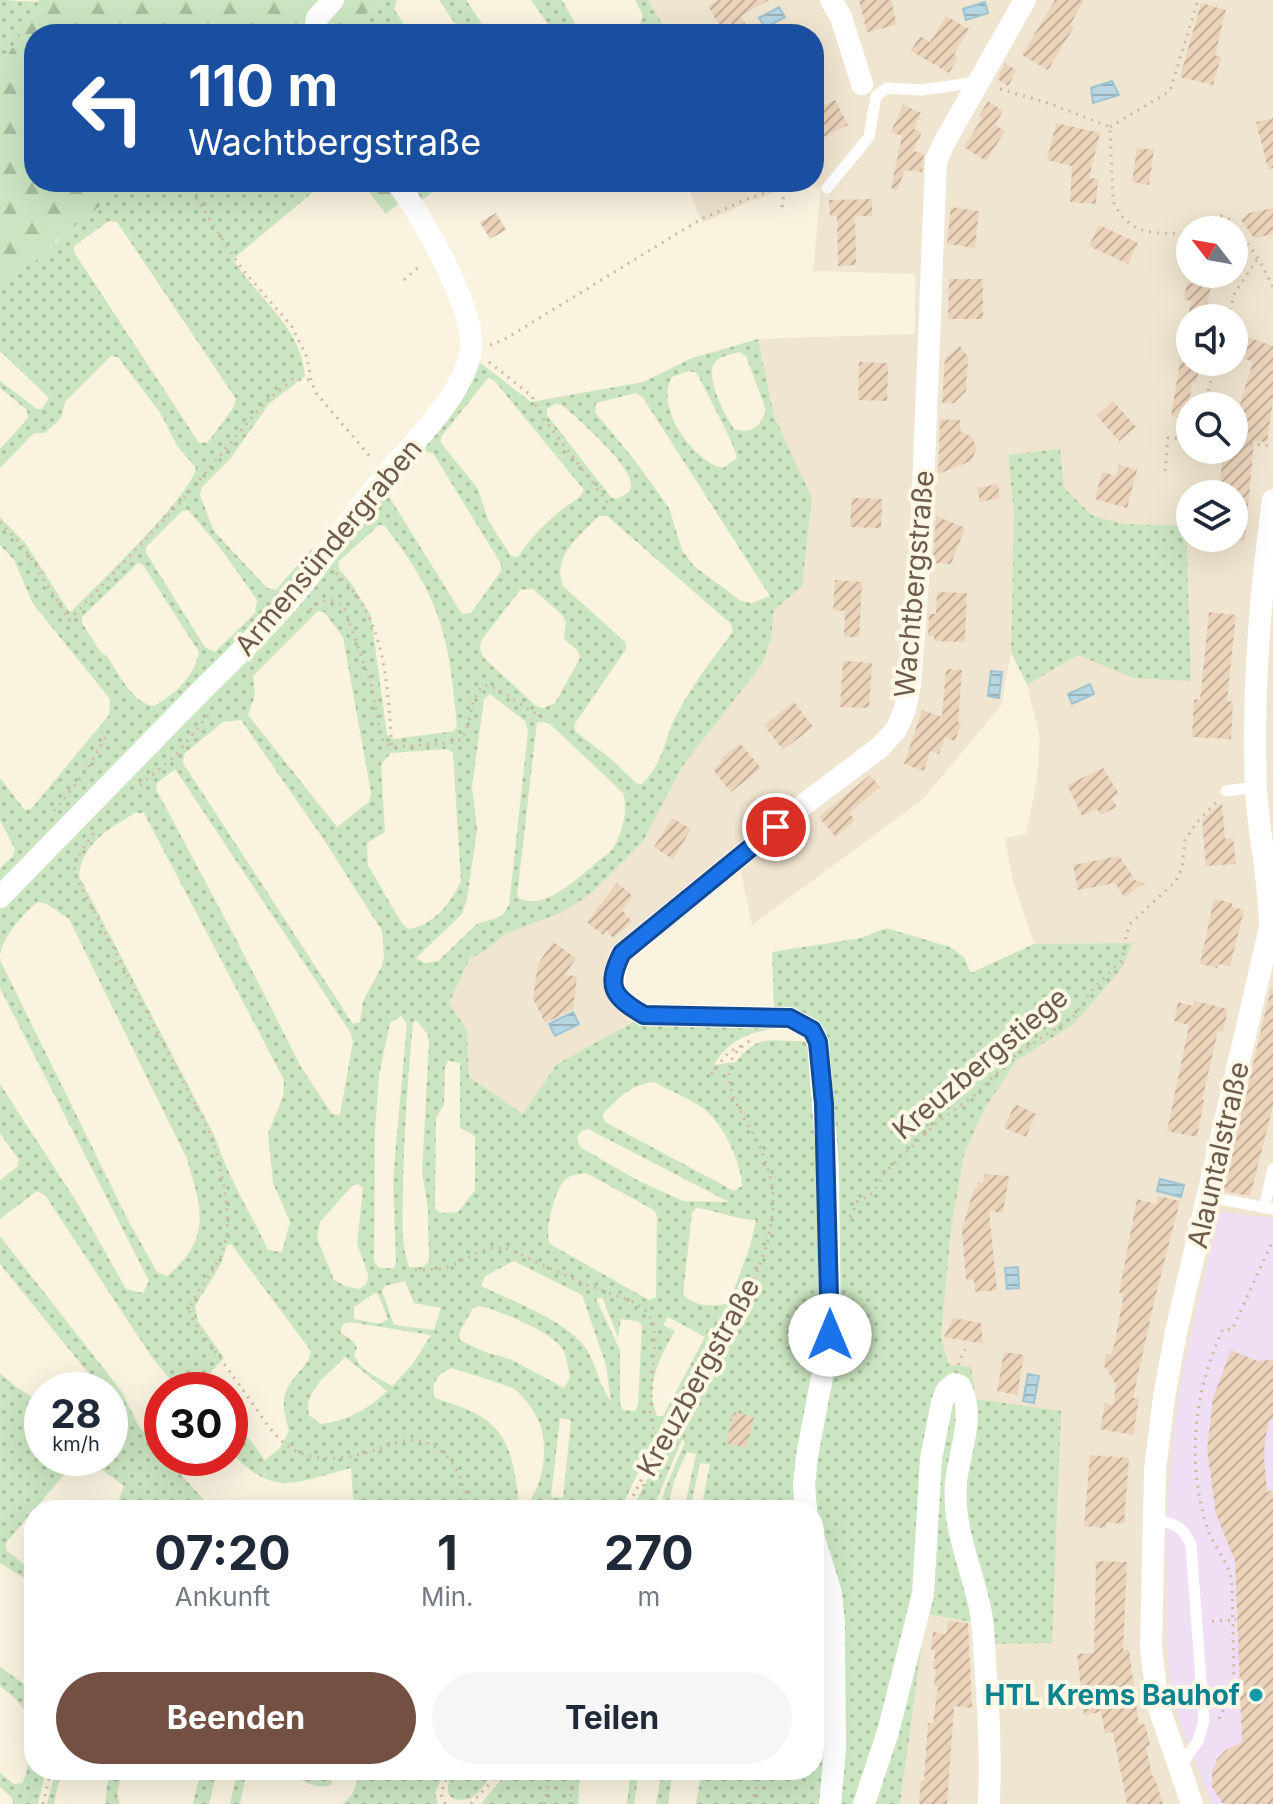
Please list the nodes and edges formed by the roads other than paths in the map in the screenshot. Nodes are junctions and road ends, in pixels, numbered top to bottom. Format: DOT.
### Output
graph roads {
  1 [pos="333,0"];
  2 [pos="831,0"];
  3 [pos="1025,0"];
  4 [pos="316,24"];
  5 [pos="982,83"];
  6 [pos="862,84"];
  7 [pos="827,188"];
  8 [pos="404,192"];
  9 [pos="1273,500"];
  10 [pos="1266,625"];
  11 [pos="1256,787"];
  12 [pos="1225,794"];
  13 [pos="0,897"];
  14 [pos="1269,957"];
  15 [pos="1273,1169"];
  16 [pos="1209,1197"];
  17 [pos="1269,1209"];
  18 [pos="805,1500"];
  19 [pos="1152,1519"];
  20 [pos="824,1570"];
  21 [pos="1178,1770"];
  22 [pos="830,1804"];
  23 [pos="864,1804"];
  24 [pos="989,1804"];
  25 [pos="1192,1804"];
  1 -- 4 [label="street"];
  2 -- 6 [label="street"];
  3 -- 5 [label="street, Wachtbergstraße"];
  5 -- 7 [label="lane"];
  5 -- 18 [label="street, Wachtbergstraße"];
  8 -- 13 [label="street, Armensündergraben"];
  9 -- 10 [label="street, Alauntalstraße"];
  10 -- 11 [label="street, Alauntalstraße"];
  11 -- 12 [label="lane"];
  11 -- 14 [label="street, Alauntalstraße"];
  14 -- 16 [label="street, Alauntalstraße"];
  15 -- 17 [label="lane"];
  16 -- 17 [label="lane"];
  16 -- 19 [label="street, Alauntalstraße"];
  19 -- 21 [label="street, Alauntalstraße"];
  19 -- 21 [label="lane"];
  20 -- 22 [label="street"];
  21 -- 25 [label="street, Alauntalstraße"];
  23 -- 24 [label="street"];
}
